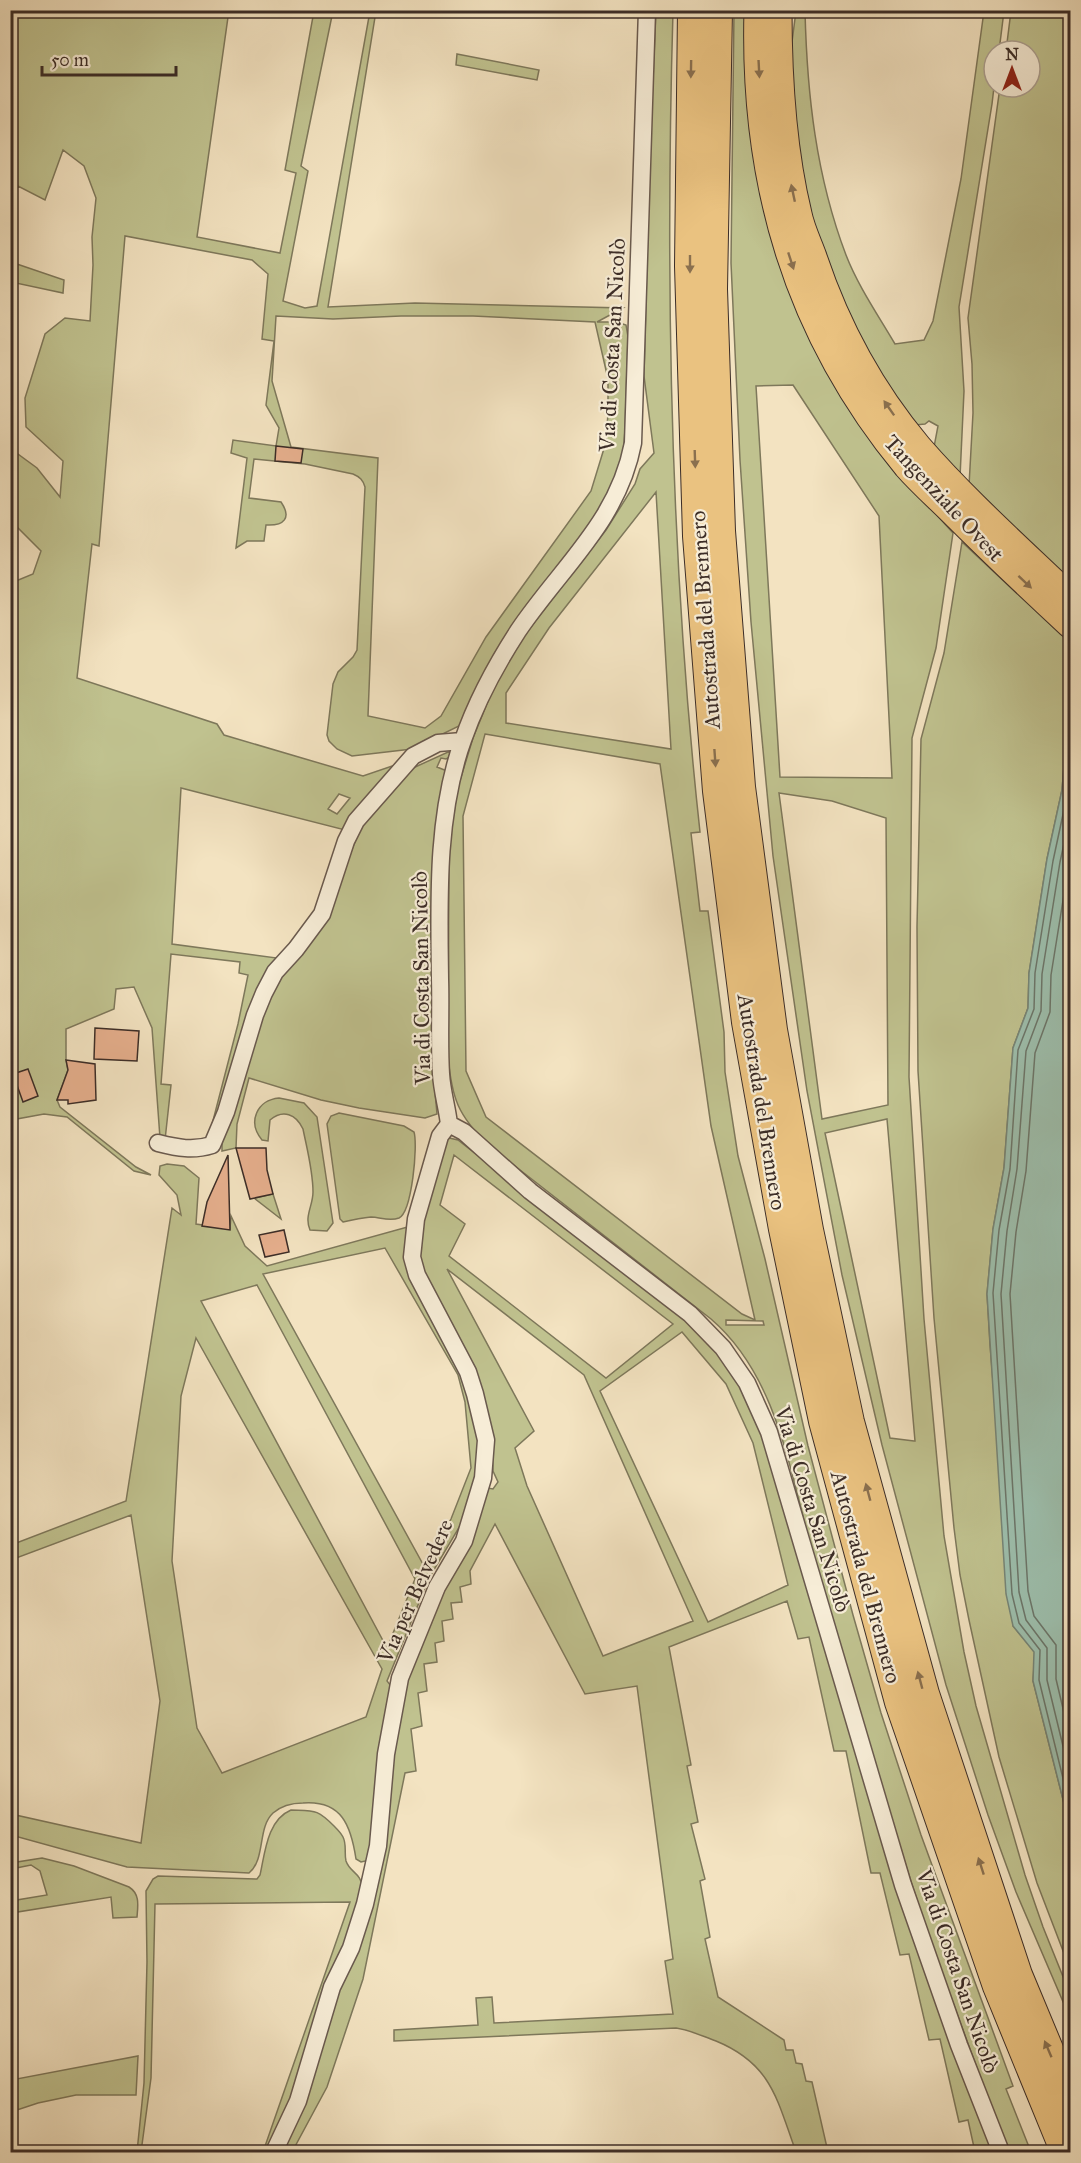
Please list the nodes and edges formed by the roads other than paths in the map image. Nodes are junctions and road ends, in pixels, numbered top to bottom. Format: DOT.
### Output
graph roads {
  1 [pos="647,10"];
  2 [pos="693,10"];
  3 [pos="717,10"];
  4 [pos="758,10"];
  5 [pos="778,10"];
  6 [pos="784,10"];
  7 [pos="778,48"];
  8 [pos="916,461"];
  9 [pos="1071,598"];
  10 [pos="1071,624"];
  11 [pos="462,741"];
  12 [pos="449,1124"];
  13 [pos="158,1143"];
  14 [pos="1071,2102"];
  15 [pos="274,2152"];
  16 [pos="1001,2152"];
  17 [pos="1066,2152"];
  1 -- 11 [label="street, Via di Costa San Nicolò"];
  2 -- 17 [label="highway, Autostrada del Brennero, one-way"];
  14 -- 3 [label="highway, Autostrada del Brennero, one-way"];
  4 -- 8 [label="highway, Tangenziale Ovest, one-way"];
  5 -- 7 [label="highway, Tangenziale Ovest"];
  6 -- 7 [label="highway"];
  8 -- 7 [label="highway, Tangenziale Ovest, one-way"];
  8 -- 9 [label="highway, Tangenziale Ovest"];
  8 -- 10 [label="highway, Tangenziale Ovest, one-way"];
  11 -- 12 [label="street, Via di Costa San Nicolò"];
  11 -- 13 [label="street"];
  12 -- 15 [label="street, Via per Belvedere"];
  12 -- 16 [label="street, Via di Costa San Nicolò"];
}
